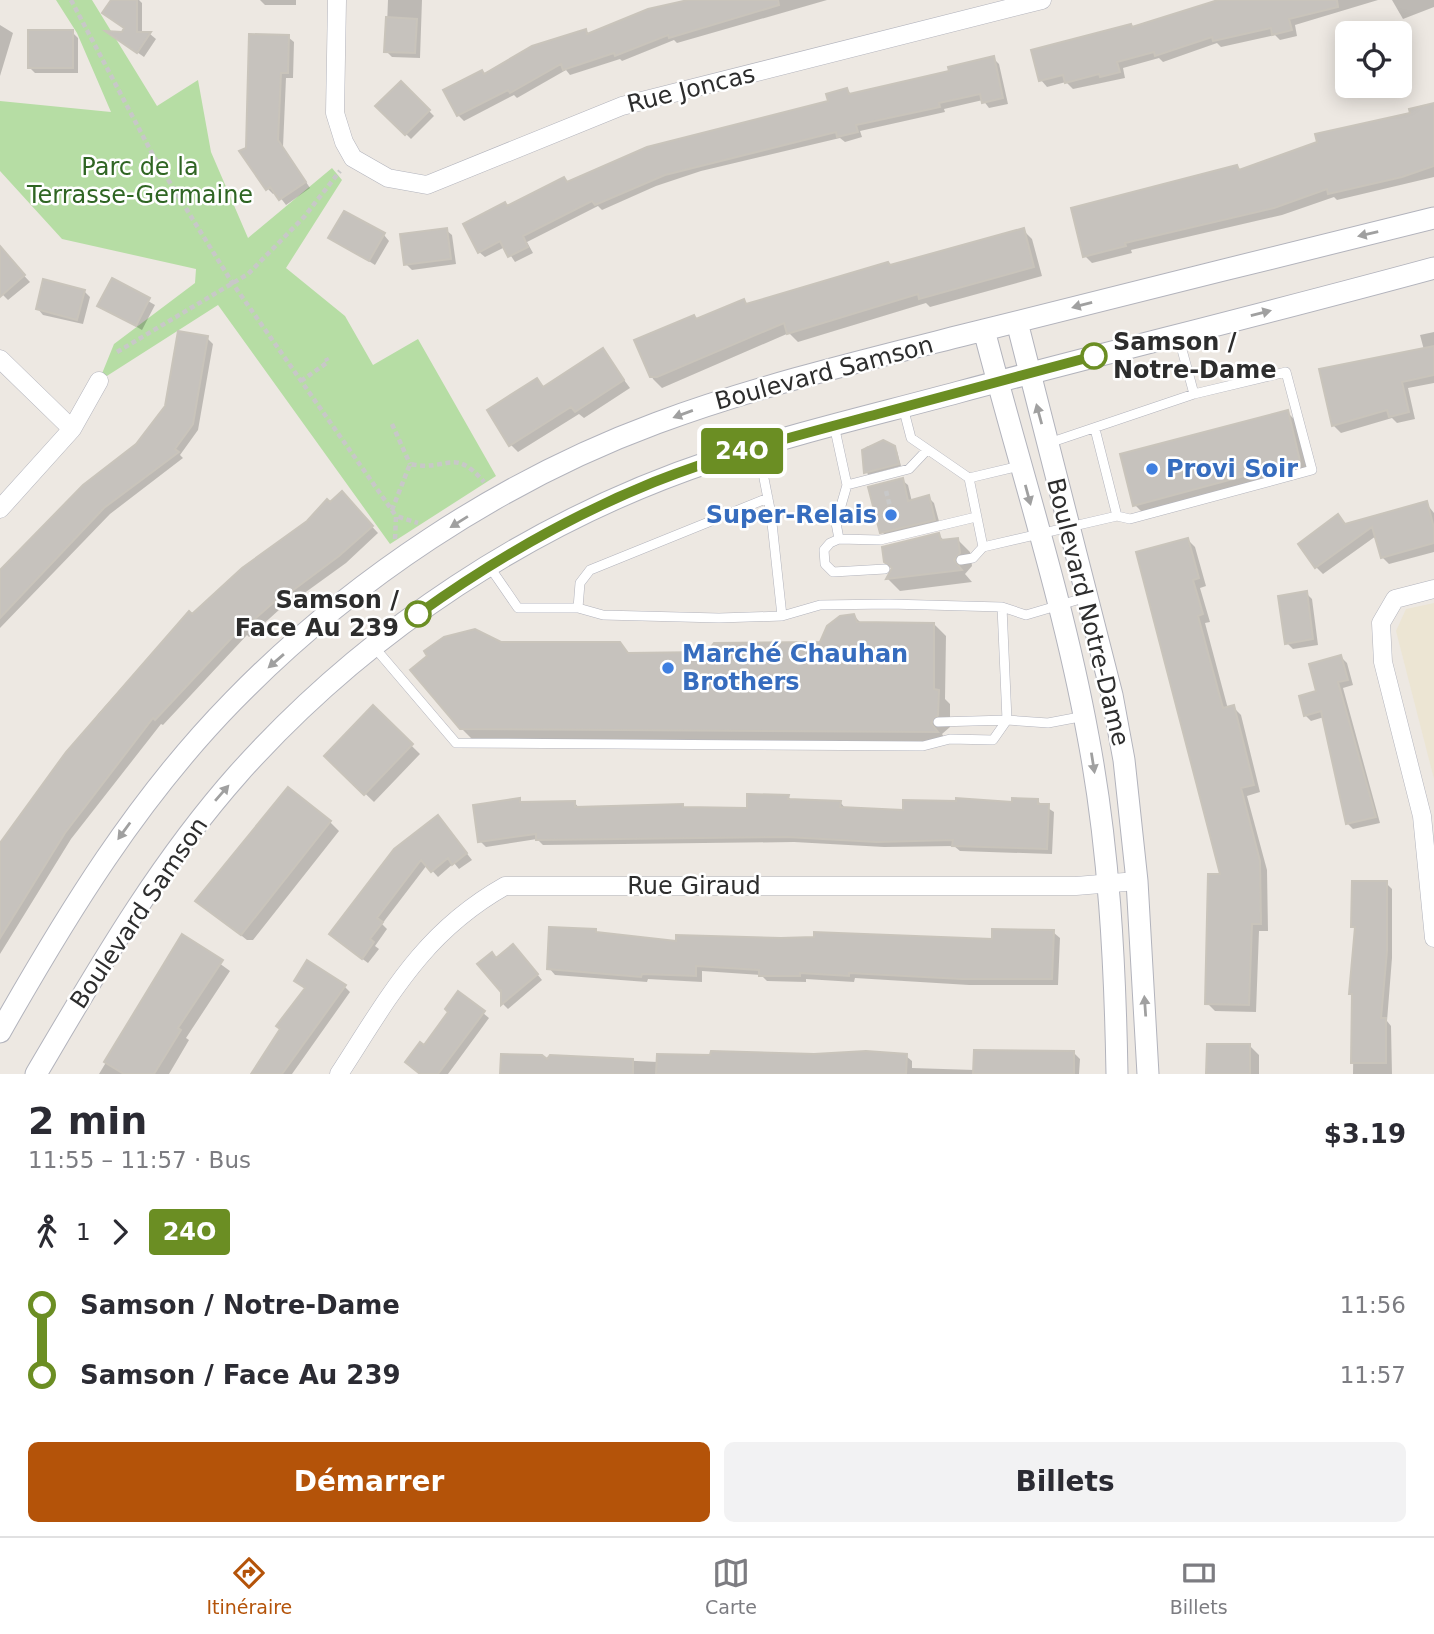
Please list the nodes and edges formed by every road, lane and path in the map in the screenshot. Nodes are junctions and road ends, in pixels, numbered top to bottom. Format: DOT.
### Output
graph roads {
  1 [pos="71,0"];
  2 [pos="337,0"];
  3 [pos="1042,0"];
  4 [pos="1014,4"];
  5 [pos="346,165"];
  6 [pos="1434,218"];
  7 [pos="1434,268"];
  8 [pos="233,284"];
  9 [pos="1017,322"];
  10 [pos="984,330"];
  11 [pos="1178,334"];
  12 [pos="117,352"];
  13 [pos="326,358"];
  14 [pos="0,359"];
  15 [pos="1029,373"];
  16 [pos="99,381"];
  17 [pos="301,381"];
  18 [pos="998,382"];
  19 [pos="1194,394"];
  20 [pos="903,407"];
  21 [pos="391,424"];
  22 [pos="834,425"];
  23 [pos="72,429"];
  24 [pos="1095,429"];
  25 [pos="1047,443"];
  26 [pos="757,447"];
  27 [pos="927,450"];
  28 [pos="410,464"];
  29 [pos="1020,466"];
  30 [pos="969,478"];
  31 [pos="487,485"];
  32 [pos="847,485"];
  33 [pos="768,498"];
  34 [pos="0,509"];
  35 [pos="394,513"];
  36 [pos="1117,516"];
  37 [pos="976,517"];
  38 [pos="422,525"];
  39 [pos="1069,528"];
  40 [pos="1039,536"];
  41 [pos="839,539"];
  42 [pos="395,543"];
  43 [pos="983,547"];
  44 [pos="961,560"];
  45 [pos="489,566"];
  46 [pos="885,569"];
  47 [pos="1434,589"];
  48 [pos="1087,597"];
  49 [pos="1058,606"];
  50 [pos="1002,607"];
  51 [pos="578,608"];
  52 [pos="782,616"];
  53 [pos="374,647"];
  54 [pos="1085,716"];
  55 [pos="1007,720"];
  56 [pos="938,722"];
  57 [pos="1137,881"];
  58 [pos="1108,886"];
  59 [pos="1434,938"];
  60 [pos="0,1032"];
  61 [pos="36,1074"];
  62 [pos="339,1074"];
  63 [pos="1117,1074"];
  64 [pos="1148,1074"];
  1 -- 8 [label="path"];
  2 -- 5 [label="street"];
  3 -- 4 [label="street, Rue Joncas"];
  4 -- 5 [label="street, Rue Joncas"];
  5 -- 8 [label="path"];
  6 -- 9 [label="street, Boulevard Samson, one-way"];
  11 -- 7 [label="street, Boulevard Samson, one-way"];
  8 -- 12 [label="path"];
  8 -- 17 [label="path"];
  9 -- 10 [label="street, Boulevard Samson"];
  9 -- 15 [label="street, Boulevard Notre-Dame"];
  10 -- 18 [label="street, Boulevard Notre-Dame"];
  10 -- 60 [label="street, Boulevard Samson, one-way"];
  11 -- 15 [label="street, Boulevard Samson"];
  11 -- 19 [label="lane"];
  13 -- 17 [label="path"];
  14 -- 23 [label="street"];
  15 -- 18 [label="street, Boulevard Samson"];
  25 -- 15 [label="street, Boulevard Notre-Dame, one-way"];
  16 -- 23 [label="street"];
  17 -- 35 [label="path"];
  18 -- 20 [label="street, Boulevard Samson"];
  18 -- 29 [label="street, Boulevard Notre-Dame"];
  19 -- 24 [label="lane"];
  19 -- 36 [label="lane"];
  20 -- 22 [label="street, Boulevard Samson"];
  20 -- 27 [label="lane"];
  21 -- 28 [label="path"];
  22 -- 26 [label="street, Boulevard Samson"];
  22 -- 32 [label="lane"];
  23 -- 34 [label="street"];
  24 -- 25 [label="lane"];
  24 -- 36 [label="lane"];
  25 -- 39 [label="street, Boulevard Notre-Dame"];
  26 -- 33 [label="lane"];
  26 -- 45 [label="street, Boulevard Samson"];
  27 -- 30 [label="lane"];
  27 -- 32 [label="lane"];
  28 -- 31 [label="path"];
  28 -- 35 [label="path"];
  29 -- 30 [label="lane"];
  29 -- 40 [label="street, Boulevard Notre-Dame, one-way"];
  30 -- 37 [label="lane"];
  32 -- 41 [label="lane"];
  33 -- 51 [label="lane"];
  33 -- 52 [label="lane"];
  35 -- 38 [label="path"];
  35 -- 42 [label="path"];
  36 -- 39 [label="lane"];
  37 -- 41 [label="lane"];
  37 -- 43 [label="lane"];
  39 -- 40 [label="lane"];
  39 -- 48 [label="street, Boulevard Notre-Dame"];
  40 -- 43 [label="lane"];
  40 -- 49 [label="street, Boulevard Notre-Dame"];
  41 -- 46 [label="lane"];
  43 -- 44 [label="lane"];
  45 -- 51 [label="lane"];
  45 -- 53 [label="street, Boulevard Samson"];
  47 -- 59 [label="street"];
  48 -- 49 [label="lane"];
  48 -- 57 [label="street, Boulevard Notre-Dame"];
  49 -- 50 [label="lane"];
  49 -- 54 [label="street, Boulevard Notre-Dame"];
  50 -- 52 [label="lane"];
  50 -- 55 [label="lane"];
  51 -- 52 [label="lane"];
  53 -- 55 [label="lane"];
  61 -- 53 [label="street, Boulevard Samson, one-way"];
  54 -- 55 [label="lane"];
  54 -- 58 [label="street, Boulevard Notre-Dame, one-way"];
  55 -- 56 [label="lane"];
  57 -- 58 [label="street, Rue Giraud"];
  64 -- 57 [label="street, Boulevard Notre-Dame, one-way"];
  58 -- 62 [label="street, Rue Giraud"];
  58 -- 63 [label="street, Boulevard Notre-Dame"];
}
